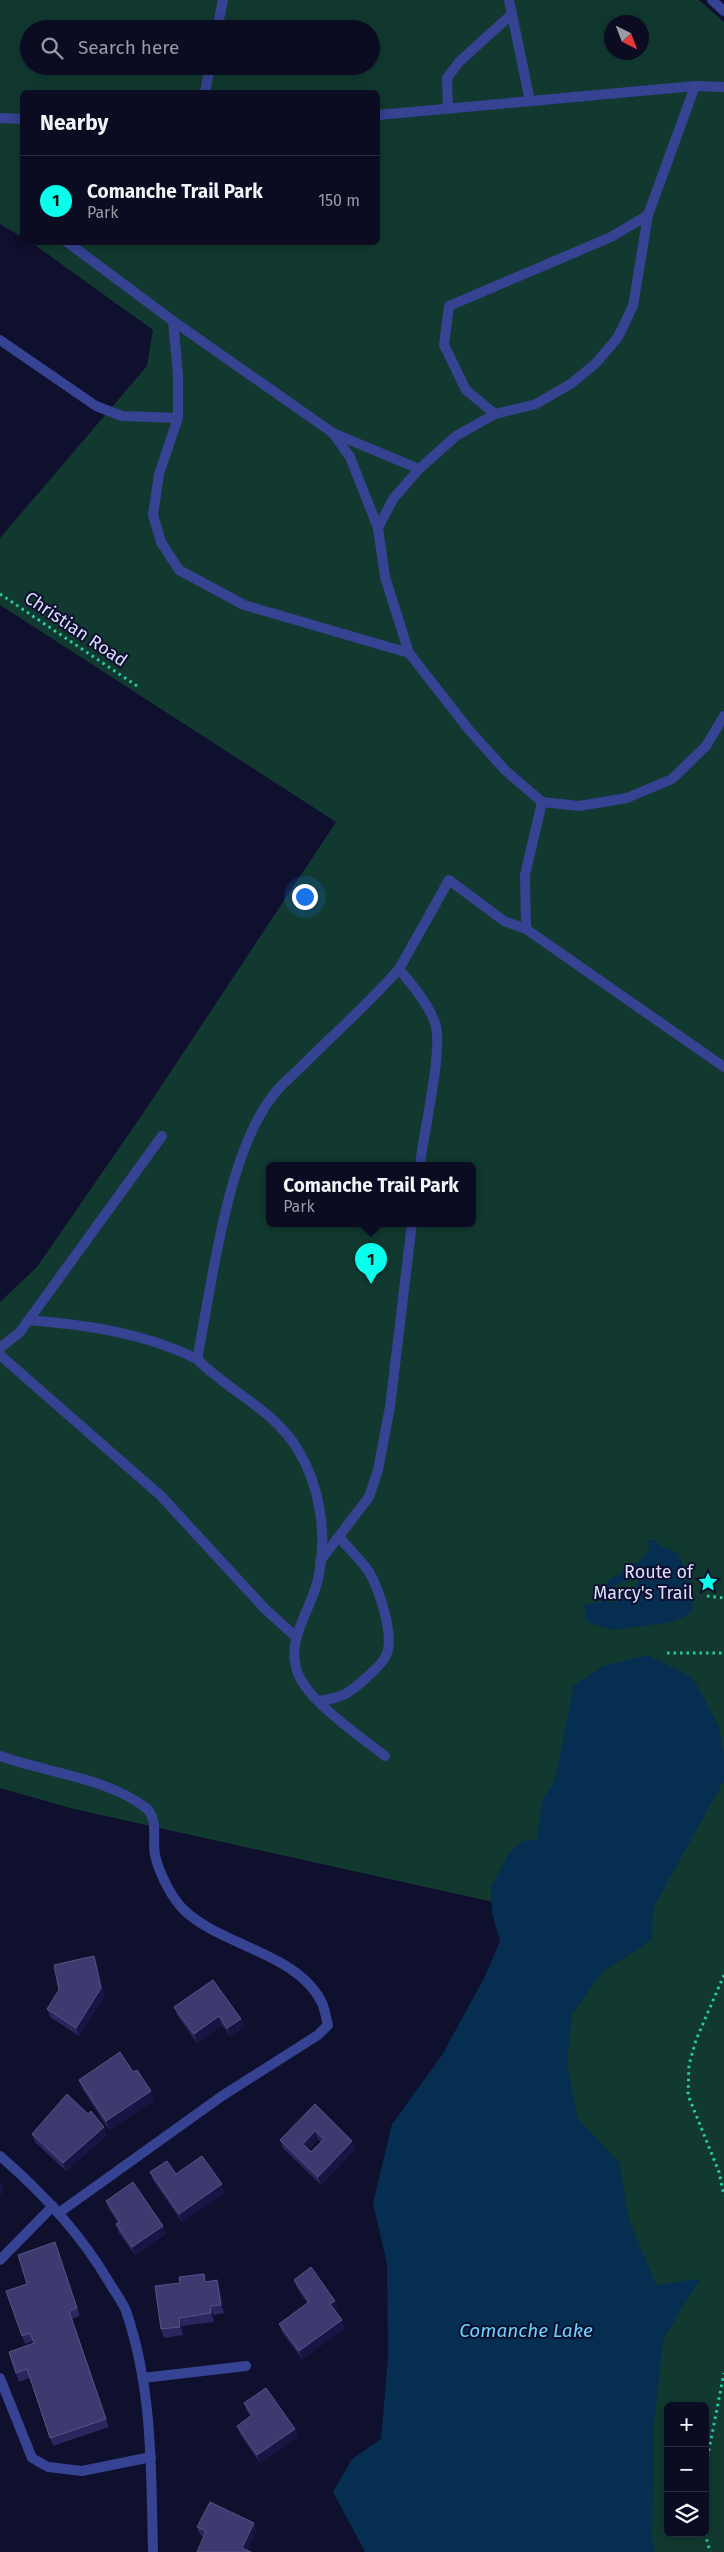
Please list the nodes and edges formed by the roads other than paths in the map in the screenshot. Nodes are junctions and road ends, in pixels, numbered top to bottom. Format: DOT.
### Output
graph roads {
  1 [pos="223,0"];
  2 [pos="509,0"];
  3 [pos="712,0"];
  4 [pos="724,11"];
  5 [pos="512,14"];
  6 [pos="219,20"];
  7 [pos="208,75"];
  8 [pos="695,86"];
  9 [pos="724,87"];
  10 [pos="205,90"];
  11 [pos="530,101"];
  12 [pos="448,108"];
  13 [pos="380,115"];
  14 [pos="0,118"];
  15 [pos="20,119"];
  16 [pos="648,215"];
  17 [pos="71,245"];
  18 [pos="173,321"];
  19 [pos="0,340"];
  20 [pos="495,414"];
  21 [pos="178,418"];
  22 [pos="332,433"];
  23 [pos="419,469"];
  24 [pos="378,528"];
  25 [pos="409,653"];
  26 [pos="724,716"];
  27 [pos="542,802"];
  28 [pos="526,929"];
  29 [pos="399,969"];
  30 [pos="724,1066"];
  31 [pos="162,1136"];
  32 [pos="420,1162"];
  33 [pos="412,1227"];
  34 [pos="29,1320"];
  35 [pos="0,1348"];
  36 [pos="0,1355"];
  37 [pos="197,1359"];
  38 [pos="338,1537"];
  39 [pos="320,1561"];
  40 [pos="296,1637"];
  41 [pos="318,1701"];
  42 [pos="0,1756"];
  43 [pos="385,1756"];
  44 [pos="0,2156"];
  45 [pos="56,2209"];
  46 [pos="0,2260"];
  47 [pos="246,2366"];
  48 [pos="0,2378"];
  49 [pos="144,2378"];
  50 [pos="151,2457"];
  51 [pos="153,2552"];
  1 -- 6 [label="street"];
  2 -- 5 [label="street"];
  3 -- 4 [label="street"];
  5 -- 11 [label="street"];
  5 -- 12 [label="street"];
  7 -- 10 [label="street"];
  8 -- 9 [label="street"];
  8 -- 11 [label="street"];
  8 -- 16 [label="street"];
  11 -- 12 [label="street"];
  12 -- 13 [label="street"];
  14 -- 15 [label="street"];
  16 -- 20 [label="street"];
  16 -- 20 [label="street"];
  17 -- 18 [label="street"];
  18 -- 21 [label="street"];
  18 -- 22 [label="street"];
  19 -- 21 [label="street"];
  20 -- 23 [label="street"];
  21 -- 25 [label="street"];
  22 -- 23 [label="street"];
  22 -- 24 [label="street"];
  23 -- 24 [label="street"];
  24 -- 25 [label="street"];
  25 -- 27 [label="street"];
  26 -- 27 [label="street"];
  27 -- 28 [label="street"];
  28 -- 29 [label="street"];
  28 -- 30 [label="street"];
  29 -- 32 [label="street"];
  29 -- 37 [label="street"];
  31 -- 34 [label="street"];
  33 -- 38 [label="street"];
  34 -- 35 [label="street"];
  34 -- 37 [label="street"];
  36 -- 40 [label="street"];
  37 -- 39 [label="street"];
  38 -- 39 [label="street"];
  38 -- 41 [label="street"];
  39 -- 40 [label="street"];
  40 -- 41 [label="street"];
  41 -- 43 [label="street"];
  42 -- 45 [label="street"];
  44 -- 45 [label="street"];
  45 -- 46 [label="street"];
  45 -- 49 [label="street"];
  47 -- 49 [label="street"];
  48 -- 50 [label="street"];
  49 -- 50 [label="street"];
  50 -- 51 [label="street"];
}
